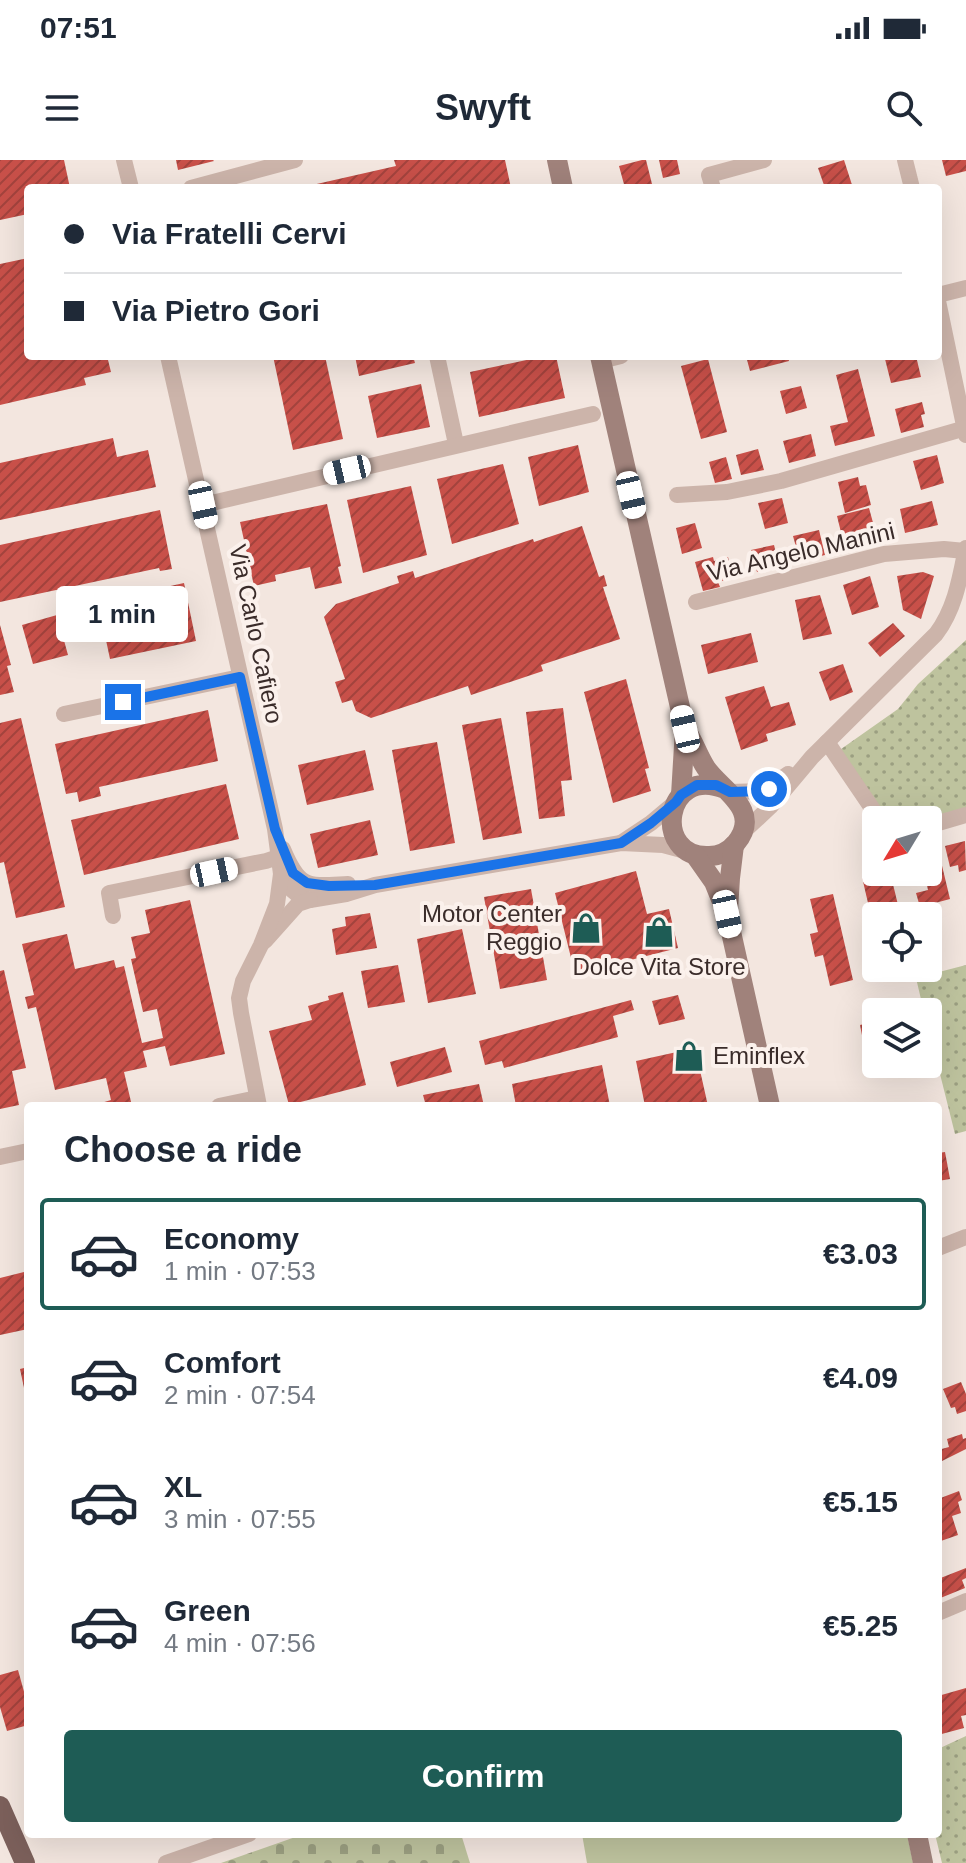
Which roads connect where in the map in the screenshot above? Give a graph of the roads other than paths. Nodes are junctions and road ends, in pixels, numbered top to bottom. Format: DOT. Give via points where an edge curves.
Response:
graph roads {
  1 [pos="124,160"];
  2 [pos="295,160"];
  3 [pos="557,160"];
  4 [pos="764,160"];
  5 [pos="905,160"];
  6 [pos="130,184"];
  7 [pos="206,184"];
  8 [pos="562,184"];
  9 [pos="712,184"];
  10 [pos="911,184"];
  11 [pos="966,288"];
  12 [pos="942,297"];
  13 [pos="942,317"];
  14 [pos="169,360"];
  15 [pos="438,360"];
  16 [pos="607,360"];
  17 [pos="593,414"];
  18 [pos="966,428"];
  19 [pos="966,435"];
  20 [pos="456,444"];
  21 [pos="677,495"];
  22 [pos="203,505"];
  23 [pos="966,550"];
  24 [pos="696,602"];
  25 [pos="240,677"];
  26 [pos="64,714"];
  27 [pos="685,729"];
  28 [pos="827,742"];
  29 [pos="812,757"];
  30 [pos="728,790"];
  31 [pos="678,798"];
  32 [pos="870,806"];
  33 [pos="966,815"];
  34 [pos="942,822"];
  35 [pos="275,829"];
  36 [pos="738,840"];
  37 [pos="621,843"];
  38 [pos="692,853"];
  39 [pos="278,857"];
  40 [pos="281,874"];
  41 [pos="375,885"];
  42 [pos="310,900"];
  43 [pos="727,914"];
  44 [pos="113,916"];
  45 [pos="261,945"];
  46 [pos="258,1102"];
  47 [pos="769,1102"];
  48 [pos="24,1152"];
  49 [pos="0,1157"];
  50 [pos="966,1237"];
  51 [pos="942,1246"];
  52 [pos="966,1601"];
  53 [pos="942,1611"];
  54 [pos="0,1806"];
  55 [pos="238,1838"];
  56 [pos="918,1838"];
  57 [pos="25,1863"];
  58 [pos="166,1863"];
  59 [pos="923,1863"];
  1 -- 6 [label="street"];
  2 -- 7 [label="street"];
  3 -- 8 [label="main road"];
  4 -- 9 [label="street" via="709,175"];
  5 -- 10 [label="street"];
  11 -- 12 [label="street"];
  13 -- 18 [label="street"];
  14 -- 22 [label="street, Via Carlo Cafiero"];
  15 -- 20 [label="street"];
  16 -- 27 [label="main road"];
  17 -- 20 [label="street"];
  18 -- 19 [label="street"];
  18 -- 21 [label="street" via="781,481"];
  20 -- 22 [label="street"];
  22 -- 25 [label="street, Via Carlo Cafiero"];
  23 -- 24 [label="street, Via Angelo Manini" via="884,554"];
  23 -- 28 [label="street" via="942,625"];
  25 -- 26 [label="street"];
  25 -- 35 [label="street, Via Carlo Cafiero"];
  27 -- 30 [label="main road" via="703,764"];
  27 -- 31 [label="main road"];
  28 -- 29 [label="street"];
  28 -- 32 [label="street"];
  29 -- 30 [label="street" via="764,791"];
  29 -- 36 [label="street"];
  30 -- 31 [label="main road" via="707,784"];
  30 -- 36 [label="main road" via="743,811"];
  31 -- 37 [label="street, Via Carlo Cafiero"];
  31 -- 38 [label="main road" via="671,824 680,844"];
  33 -- 34 [label="street"];
  35 -- 39 [label="street, Via Carlo Cafiero"];
  35 -- 41 [label="street, Via Carlo Cafiero" via="300,880 313,885"];
  36 -- 38 [label="main road" via="716,856"];
  36 -- 43 [label="main road"];
  37 -- 38 [label="street, Via Carlo Cafiero"];
  37 -- 41 [label="street, Via Carlo Cafiero"];
  38 -- 43 [label="main road" via="714,882"];
  39 -- 40 [label="street, Via Carlo Cafiero"];
  39 -- 44 [label="street" via="109,893"];
  40 -- 42 [label="street" via="291,891"];
  40 -- 45 [label="street" via="277,904"];
  41 -- 42 [label="street, Via Carlo Cafiero"];
  42 -- 45 [label="street" via="298,904"];
  43 -- 47 [label="main road"];
  45 -- 46 [label="street" via="239,998"];
  48 -- 49 [label="street"];
  50 -- 51 [label="street"];
  52 -- 53 [label="street"];
  54 -- 57 [label="main road"];
  55 -- 58 [label="street"];
  56 -- 59 [label="main road"];
}
